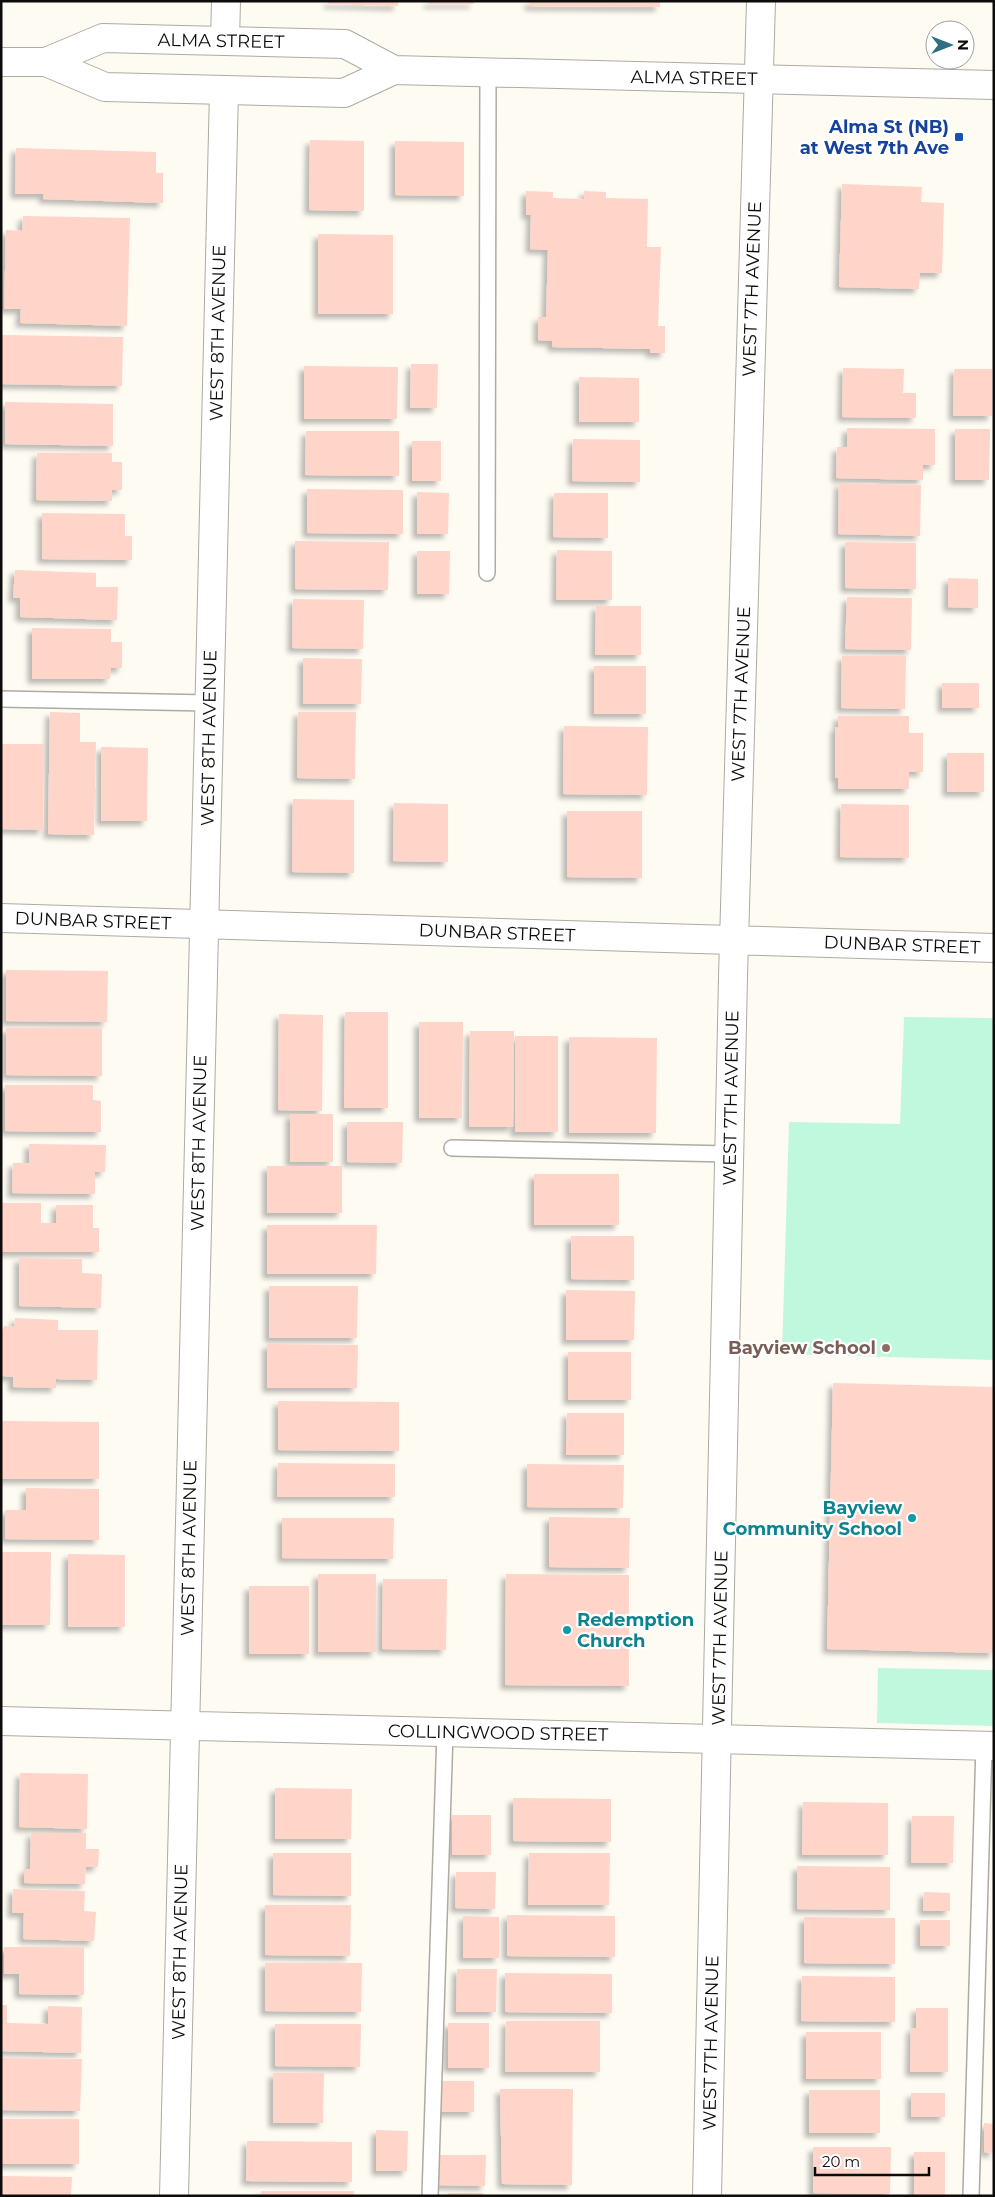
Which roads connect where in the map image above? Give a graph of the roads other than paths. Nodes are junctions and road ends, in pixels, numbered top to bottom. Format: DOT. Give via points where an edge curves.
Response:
graph roads {
  1 [pos="226,1"];
  2 [pos="761,1"];
  3 [pos="225,41"];
  4 [pos="1,62"];
  5 [pos="46,62"];
  6 [pos="394,70"];
  7 [pos="488,73"];
  8 [pos="758,79"];
  9 [pos="994,85"];
  10 [pos="224,90"];
  11 [pos="487,573"];
  12 [pos="1,699"];
  13 [pos="210,703"];
  14 [pos="1,918"];
  15 [pos="204,924"];
  16 [pos="734,941"];
  17 [pos="994,948"];
  18 [pos="452,1148"];
  19 [pos="730,1154"];
  20 [pos="1,1721"];
  21 [pos="185,1726"];
  22 [pos="445,1732"];
  23 [pos="718,1739"];
  24 [pos="989,1746"];
  25 [pos="174,2196"];
  26 [pos="430,2196"];
  27 [pos="708,2196"];
  28 [pos="971,2196"];
  1 -- 3 [label="street"];
  2 -- 8 [label="street, WEST 7TH AVENUE"];
  3 -- 5 [label="street, ALMA STREET" via="103,38"];
  3 -- 6 [label="street, ALMA STREET" via="345,44"];
  4 -- 5 [label="street, ALMA STREET"];
  5 -- 10 [label="street, ALMA STREET" via="105,87"];
  6 -- 7 [label="street, ALMA STREET"];
  6 -- 10 [label="street, ALMA STREET" via="344,93"];
  7 -- 8 [label="street, ALMA STREET"];
  7 -- 11 [label="lane"];
  8 -- 9 [label="street, ALMA STREET"];
  8 -- 16 [label="street, WEST 7TH AVENUE"];
  10 -- 13 [label="street, WEST 8TH AVENUE"];
  12 -- 13 [label="lane"];
  13 -- 15 [label="street, WEST 8TH AVENUE"];
  14 -- 15 [label="street, DUNBAR STREET"];
  15 -- 16 [label="street, DUNBAR STREET"];
  15 -- 21 [label="street, WEST 8TH AVENUE"];
  16 -- 17 [label="street, DUNBAR STREET"];
  16 -- 19 [label="street, WEST 7TH AVENUE"];
  18 -- 19 [label="lane"];
  19 -- 23 [label="street, WEST 7TH AVENUE"];
  20 -- 21 [label="street, COLLINGWOOD STREET"];
  21 -- 22 [label="street, COLLINGWOOD STREET"];
  21 -- 25 [label="street, WEST 8TH AVENUE"];
  22 -- 23 [label="street, COLLINGWOOD STREET"];
  22 -- 26 [label="lane"];
  23 -- 24 [label="street, COLLINGWOOD STREET"];
  23 -- 27 [label="street, WEST 7TH AVENUE"];
  24 -- 28 [label="lane"];
}
